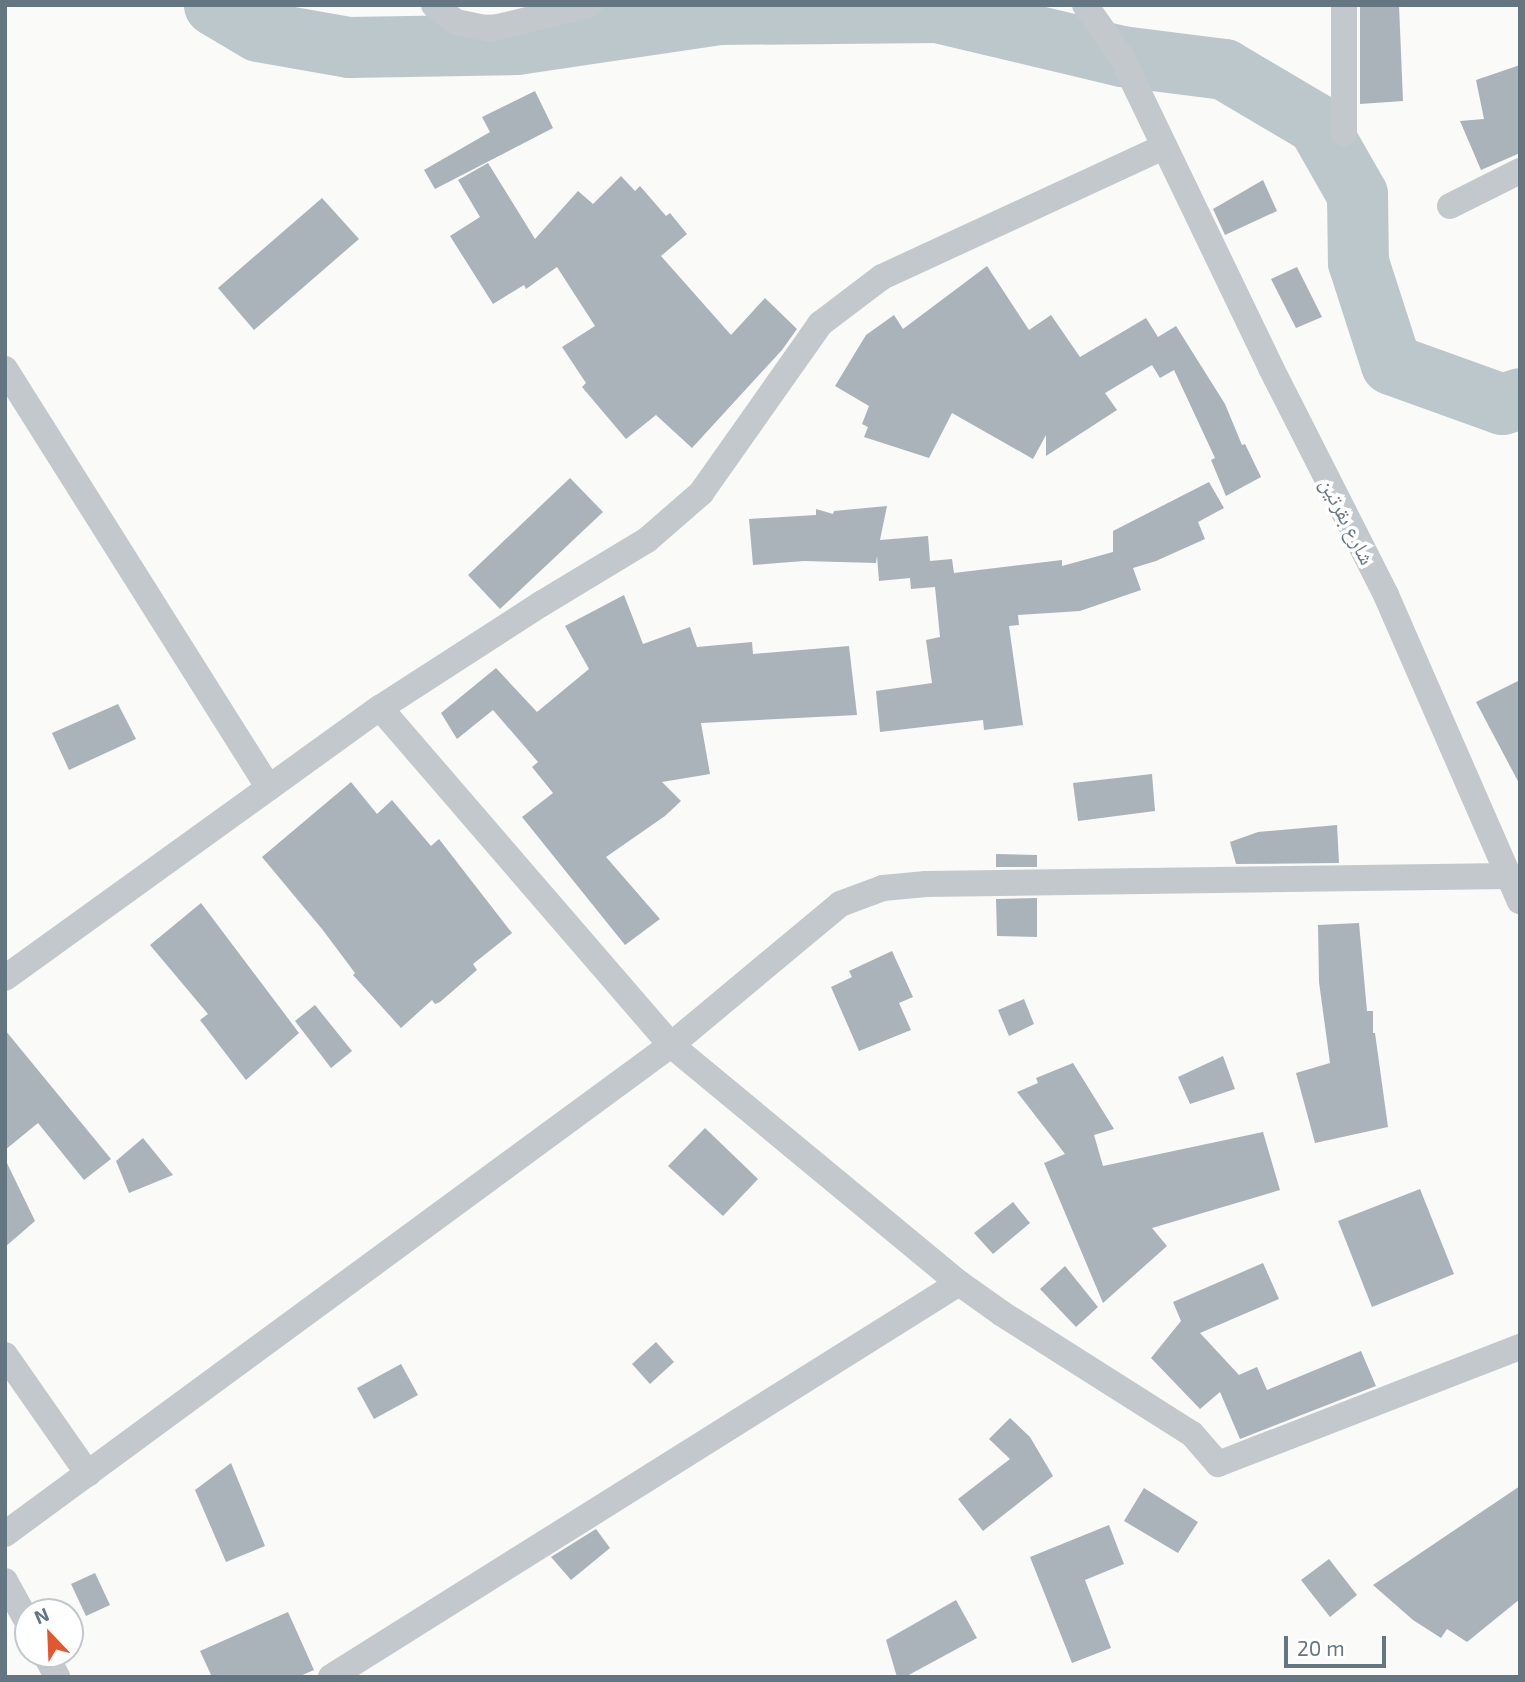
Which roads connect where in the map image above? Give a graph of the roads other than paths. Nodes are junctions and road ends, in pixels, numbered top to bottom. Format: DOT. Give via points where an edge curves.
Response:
graph roads {
  1 [pos="434,5"];
  2 [pos="589,5"];
  3 [pos="1085,5"];
  4 [pos="1344,5"];
  5 [pos="1344,133"];
  6 [pos="1163,147"];
  7 [pos="1520,171"];
  8 [pos="1450,206"];
  9 [pos="5,369"];
  10 [pos="380,708"];
  11 [pos="269,788"];
  12 [pos="1508,876"];
  13 [pos="1520,901"];
  14 [pos="5,978"];
  15 [pos="671,1045"];
  16 [pos="959,1283"];
  17 [pos="1520,1347"];
  18 [pos="5,1355"];
  19 [pos="88,1474"];
  20 [pos="5,1534"];
  21 [pos="5,1581"];
  22 [pos="14,1598"];
  23 [pos="331,1677"];
  1 -- 2 [label="street" via="456,23 490,29"];
  3 -- 6 [label="street, شارع بقرتين" via="1121,56"];
  4 -- 5 [label="street"];
  6 -- 10 [label="street" via="883,277 820,324 701,493 647,540"];
  6 -- 12 [label="street, شارع بقرتين" via="1387,595"];
  7 -- 8 [label="street"];
  9 -- 11 [label="street"];
  10 -- 11 [label="street"];
  10 -- 15 [label="street"];
  11 -- 14 [label="street"];
  12 -- 13 [label="street, شارع بقرتين"];
  12 -- 15 [label="street" via="883,888 840,904"];
  15 -- 16 [label="street"];
  15 -- 19 [label="street"];
  16 -- 17 [label="street" via="1192,1434 1218,1464"];
  16 -- 23 [label="street"];
  18 -- 19 [label="street"];
  19 -- 20 [label="street"];
  21 -- 22 [label="street"];
}
